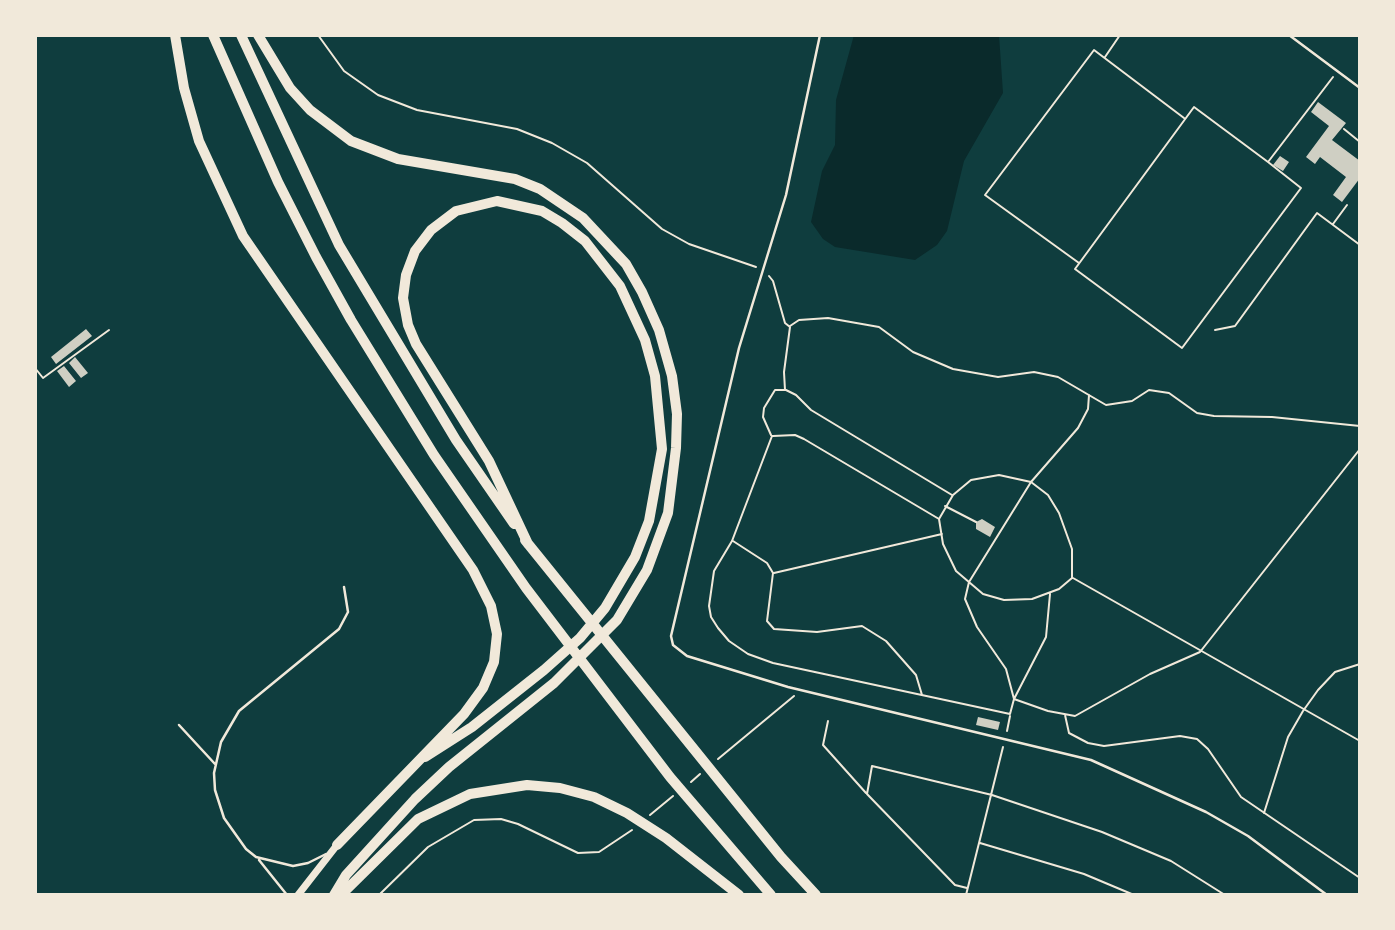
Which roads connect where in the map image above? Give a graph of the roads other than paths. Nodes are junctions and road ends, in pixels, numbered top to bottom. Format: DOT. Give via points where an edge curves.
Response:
graph roads {
  1 [pos="175,35"];
  2 [pos="213,35"];
  3 [pos="242,35"];
  4 [pos="258,35"];
  5 [pos="820,35"];
  6 [pos="1289,35"];
  7 [pos="1360,88"];
  8 [pos="528,544"];
  9 [pos="344,587"];
  10 [pos="883,712"];
  11 [pos="882,719"];
  12 [pos="179,725"];
  13 [pos="425,757"];
  14 [pos="215,764"];
  15 [pos="337,845"];
  16 [pos="256,857"];
  17 [pos="287,895"];
  18 [pos="298,895"];
  19 [pos="334,895"];
  20 [pos="341,895"];
  21 [pos="739,895"];
  22 [pos="771,895"];
  23 [pos="816,895"];
  24 [pos="1327,895"];
  1 -- 13 [label="highway" via="199,141 243,236 473,570 491,606 497,634 494,662 483,688"];
  2 -- 22 [label="highway" via="316,257 434,455 551,622 670,776"];
  3 -- 8 [label="highway" via="301,168 374,307 456,440"];
  4 -- 19 [label="highway" via="290,88 330,128 398,159 491,172 540,189 583,218 626,264 659,330 677,414 668,513 630,601 592,649 415,799"];
  5 -- 10 [label="lane" via="786,195 739,348 671,636 673,645 687,656"];
  6 -- 7 [label="lane"];
  8 -- 13 [label="highway" via="489,461 416,344 403,299 415,251 431,230 456,211 498,201 542,211 585,242 620,285 645,340 655,376 662,449 649,521 618,589 580,638 544,670 472,727"];
  8 -- 23 [label="highway"];
  9 -- 14 [label="lane" via="348,611 339,629 239,711 226,730"];
  10 -- 11 [label="lane"];
  10 -- 24 [label="lane" via="1091,760 1206,811"];
  12 -- 14 [label="lane"];
  13 -- 15 [label="highway"];
  14 -- 16 [label="lane" via="215,790 224,818"];
  15 -- 16 [label="lane" via="322,857 293,866"];
  15 -- 18 [label="street"];
  16 -- 17 [label="lane"];
  20 -- 21 [label="highway" via="418,819 470,794 527,785 594,797 627,813"];
}
